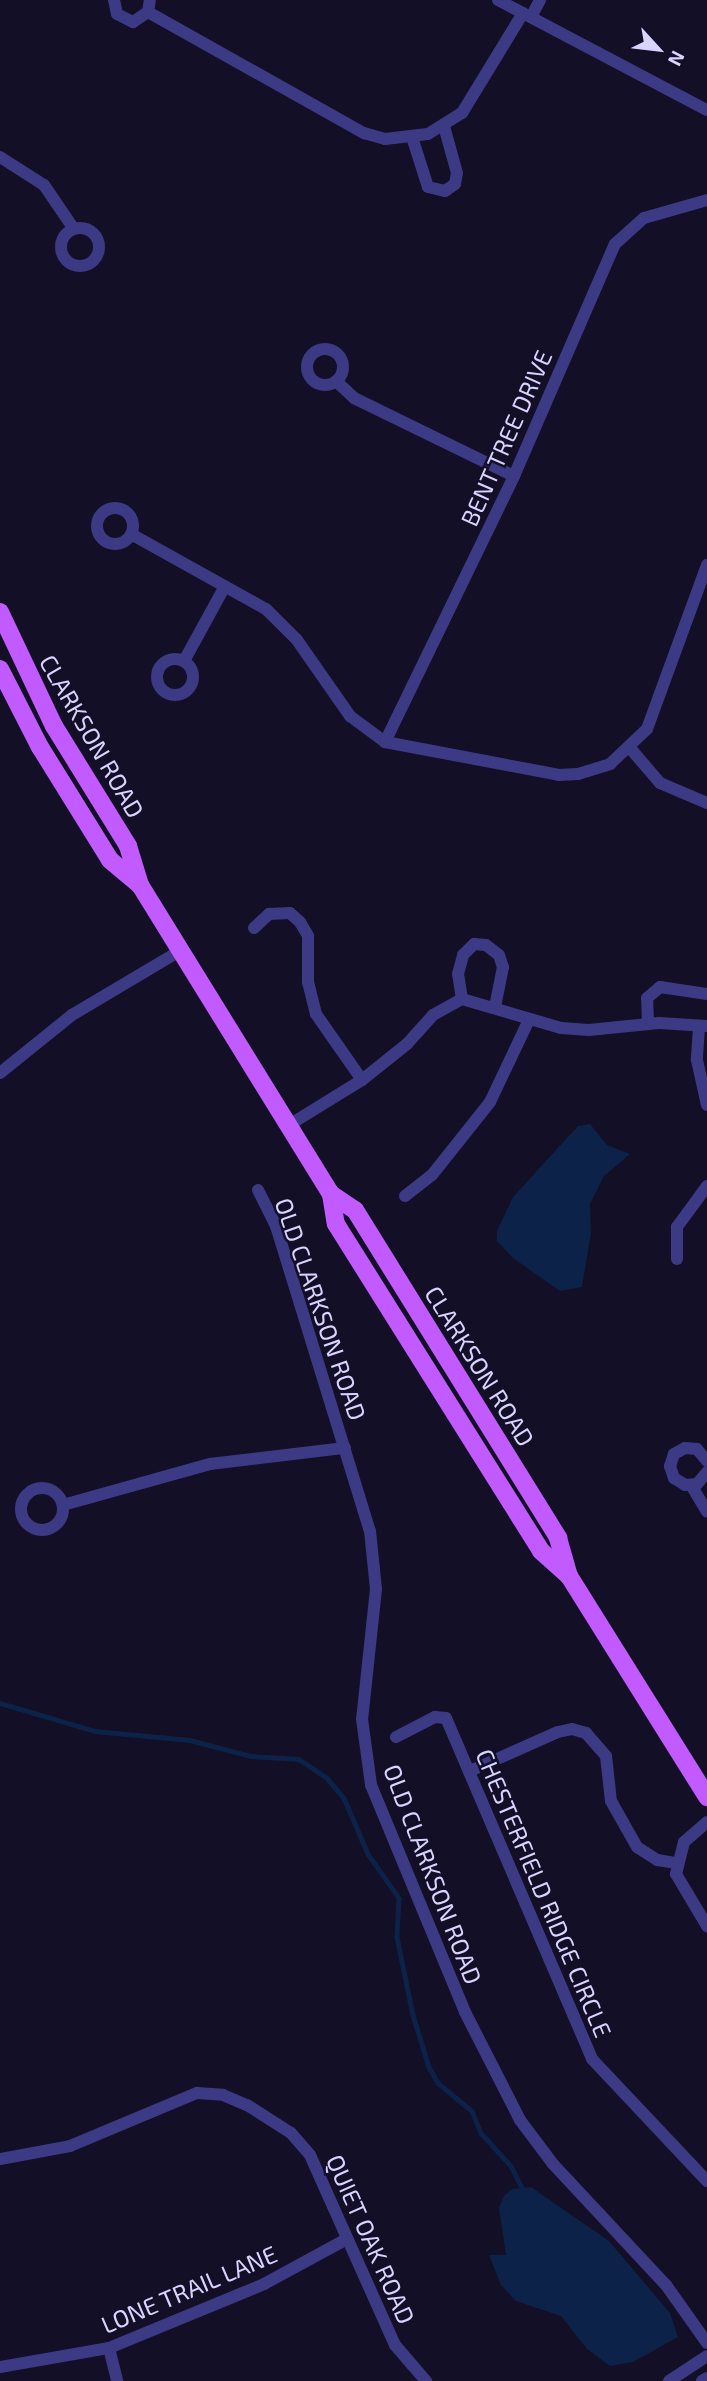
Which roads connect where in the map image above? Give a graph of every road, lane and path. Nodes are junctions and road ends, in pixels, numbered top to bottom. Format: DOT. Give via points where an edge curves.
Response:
graph roads {
  1 [pos="114,0"];
  2 [pos="498,0"];
  3 [pos="540,0"];
  4 [pos="149,6"];
  5 [pos="521,9"];
  6 [pos="707,110"];
  7 [pos="444,126"];
  8 [pos="412,137"];
  9 [pos="0,157"];
  10 [pos="707,200"];
  11 [pos="74,229"];
  12 [pos="336,381"];
  13 [pos="514,476"];
  14 [pos="131,534"];
  15 [pos="707,565"];
  16 [pos="225,586"];
  17 [pos="0,612"];
  18 [pos="184,661"];
  19 [pos="0,669"];
  20 [pos="385,742"];
  21 [pos="630,748"];
  22 [pos="707,803"];
  23 [pos="140,885"];
  24 [pos="254,928"];
  25 [pos="180,951"];
  26 [pos="707,994"];
  27 [pos="462,999"];
  28 [pos="495,1007"];
  29 [pos="529,1020"];
  30 [pos="648,1024"];
  31 [pos="703,1027"];
  32 [pos="0,1073"];
  33 [pos="362,1080"];
  34 [pos="707,1105"];
  35 [pos="289,1125"];
  36 [pos="707,1186"];
  37 [pos="258,1190"];
  38 [pos="405,1196"];
  39 [pos="677,1259"];
  40 [pos="345,1448"];
  41 [pos="707,1461"];
  42 [pos="707,1472"];
  43 [pos="691,1485"];
  44 [pos="63,1505"];
  45 [pos="707,1512"];
  46 [pos="396,1737"];
  47 [pos="470,1771"];
  48 [pos="707,1797"];
  49 [pos="707,1822"];
  50 [pos="677,1863"];
  51 [pos="707,1926"];
  52 [pos="0,2159"];
  53 [pos="707,2181"];
  54 [pos="347,2239"];
  55 [pos="707,2343"];
  56 [pos="109,2348"];
  57 [pos="707,2356"];
  58 [pos="0,2367"];
  59 [pos="707,2378"];
  60 [pos="117,2381"];
  61 [pos="426,2381"];
  62 [pos="669,2381"];
  63 [pos="702,2381"];
  1 -- 4 [label="street" via="117,14 127,21 139,20"];
  2 -- 5 [label="street"];
  3 -- 5 [label="street"];
  4 -- 8 [label="street" via="364,133 385,139"];
  5 -- 6 [label="street"];
  5 -- 7 [label="street" via="476,96"];
  7 -- 8 [label="street"];
  7 -- 8 [label="street" via="457,173 455,184 445,191 428,187"];
  9 -- 11 [label="street" via="44,185"];
  10 -- 13 [label="street, BENT TREE DRIVE" via="644,218 615,244"];
  12 -- 13 [label="street" via="354,398"];
  13 -- 20 [label="street, BENT TREE DRIVE"];
  14 -- 16 [label="street"];
  15 -- 21 [label="street" via="660,702 647,729"];
  16 -- 18 [label="street"];
  16 -- 20 [label="street" via="266,609 282,624 350,716"];
  17 -- 23 [label="main road, CLARKSON ROAD" via="48,715 128,846"];
  19 -- 23 [label="main road, CLARKSON ROAD" via="40,747 110,860"];
  20 -- 21 [label="street" via="559,775 610,764"];
  21 -- 22 [label="street" via="660,783"];
  23 -- 25 [label="main road, CLARKSON ROAD"];
  24 -- 33 [label="street" via="270,914 290,913 300,922 308,936 308,982 316,1014"];
  25 -- 32 [label="street" via="72,1015"];
  25 -- 35 [label="main road, CLARKSON ROAD"];
  26 -- 30 [label="street" via="660,987 647,999"];
  27 -- 28 [label="street"];
  27 -- 28 [label="street" via="458,974 463,955 474,944 486,945 499,955 503,967"];
  27 -- 33 [label="street" via="433,1015 407,1044"];
  28 -- 29 [label="street"];
  29 -- 30 [label="street" via="589,1030"];
  29 -- 38 [label="street" via="490,1101 432,1175"];
  30 -- 31 [label="street"];
  31 -- 34 [label="street" via="697,1060"];
  33 -- 35 [label="street"];
  35 -- 48 [label="main road, CLARKSON ROAD" via="331,1194 355,1210 558,1538 569,1576"];
  36 -- 39 [label="street" via="675,1232"];
  37 -- 40 [label="street, OLD CLARKSON ROAD" via="276,1226"];
  40 -- 44 [label="street" via="210,1464"];
  40 -- 55 [label="street, OLD CLARKSON ROAD" via="365,1503 374,1560 373,1625 362,1719 371,1785 386,1823 465,2012 520,2120 553,2164 666,2285"];
  41 -- 43 [label="street" via="691,1447 674,1454 671,1472 679,1482"];
  42 -- 43 [label="street"];
  43 -- 45 [label="street"];
  46 -- 47 [label="street, CHESTERFIELD RIDGE CIRCLE" via="435,1717 446,1718"];
  47 -- 50 [label="street" via="558,1732 586,1733 606,1756 611,1801 637,1847 657,1860"];
  47 -- 53 [label="street, CHESTERFIELD RIDGE CIRCLE" via="592,2059"];
  49 -- 50 [label="street" via="684,1842"];
  50 -- 51 [label="street" via="681,1886"];
  52 -- 54 [label="street, QUIET OAK ROAD" via="70,2146 197,2093 223,2095 272,2119 310,2155"];
  54 -- 56 [label="street, LONE TRAIL LANE" via="264,2284"];
  54 -- 61 [label="street, QUIET OAK ROAD" via="395,2345"];
  56 -- 58 [label="street, LONE TRAIL LANE"];
  56 -- 60 [label="street"];
  57 -- 62 [label="street"];
  59 -- 63 [label="street"];
}
